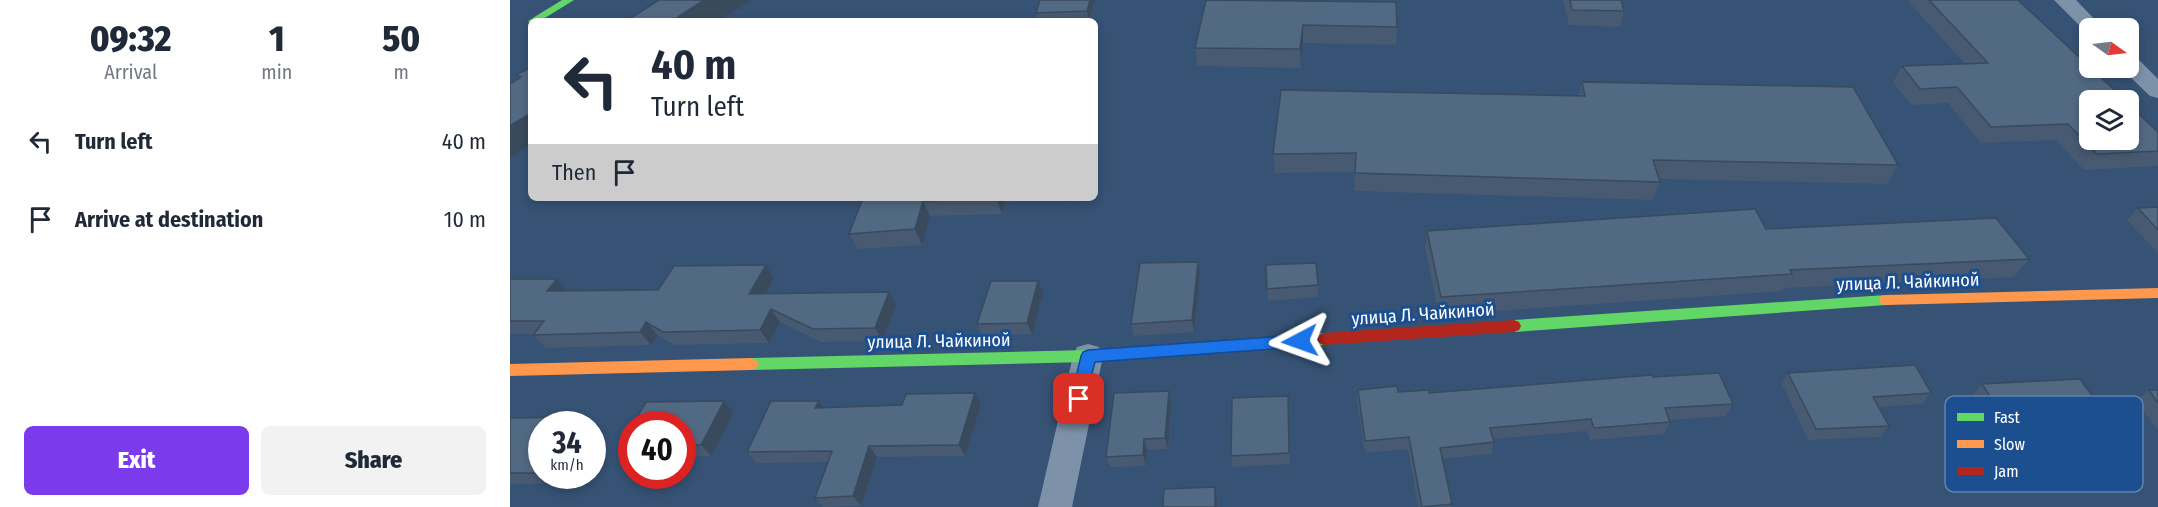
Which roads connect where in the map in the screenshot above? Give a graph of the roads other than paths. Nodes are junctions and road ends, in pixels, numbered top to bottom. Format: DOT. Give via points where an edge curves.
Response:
graph roads {
  1 [pos="569,0"];
  2 [pos="2064,0"];
  3 [pos="538,18"];
  4 [pos="2083,18"];
  5 [pos="2139,73"];
  6 [pos="2158,91"];
  7 [pos="2158,293"];
  8 [pos="1088,356"];
  9 [pos="510,369"];
  10 [pos="1055,507"];
  1 -- 3 [label="street"];
  2 -- 4 [label="street"];
  5 -- 6 [label="street"];
  7 -- 8 [label="street, улица Л. Чайкиной" via="1910,298"];
  8 -- 9 [label="street, улица Л. Чайкиной"];
  8 -- 10 [label="street"];
}
